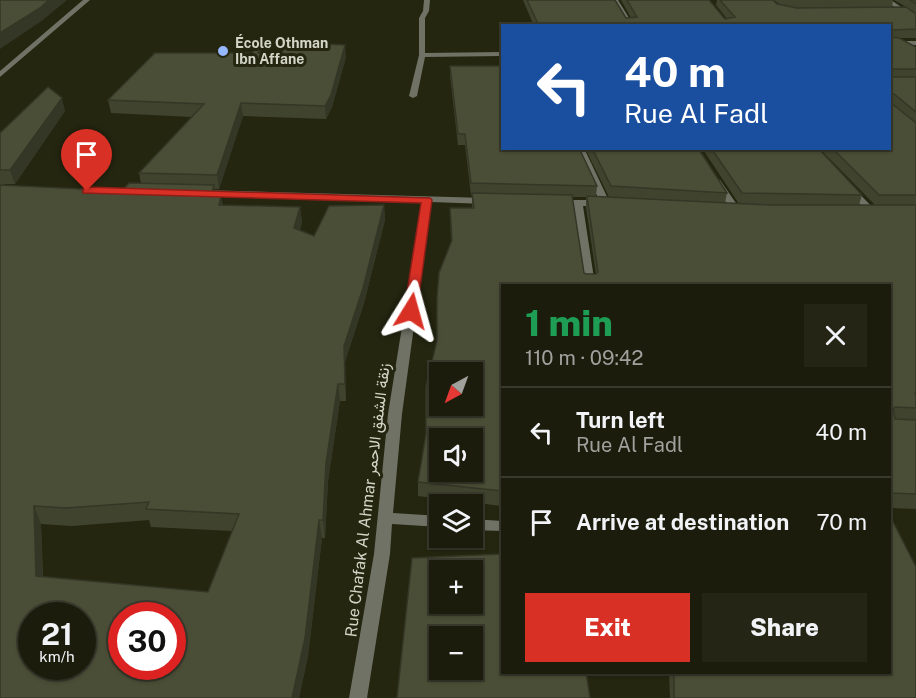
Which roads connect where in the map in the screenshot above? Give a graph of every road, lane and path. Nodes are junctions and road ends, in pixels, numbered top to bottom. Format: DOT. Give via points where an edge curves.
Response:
graph roads {
  1 [pos="87,0"];
  2 [pos="427,0"];
  3 [pos="615,0"];
  4 [pos="887,0"];
  5 [pos="894,12"];
  6 [pos="904,12"];
  7 [pos="916,20"];
  8 [pos="630,24"];
  9 [pos="891,43"];
  10 [pos="916,43"];
  11 [pos="501,54"];
  12 [pos="422,55"];
  13 [pos="1,72"];
  14 [pos="413,96"];
  15 [pos="580,150"];
  16 [pos="712,175"];
  17 [pos="842,180"];
  18 [pos="185,193"];
  19 [pos="427,200"];
  20 [pos="497,202"];
  21 [pos="543,203"];
  22 [pos="604,203"];
  23 [pos="578,204"];
  24 [pos="616,204"];
  25 [pos="723,209"];
  26 [pos="735,209"];
  27 [pos="746,210"];
  28 [pos="861,212"];
  29 [pos="872,212"];
  30 [pos="883,212"];
  31 [pos="590,284"];
  32 [pos="384,518"];
  33 [pos="429,521"];
  34 [pos="483,525"];
  35 [pos="501,526"];
  36 [pos="358,698"];
  1 -- 13 [label="street"];
  2 -- 12 [label="street" via="422,18"];
  3 -- 8 [label="street"];
  4 -- 6 [label="street"];
  5 -- 6 [label="street"];
  6 -- 7 [label="street"];
  9 -- 10 [label="street"];
  11 -- 12 [label="street"];
  12 -- 14 [label="street"];
  15 -- 22 [label="street"];
  16 -- 26 [label="street"];
  17 -- 29 [label="street"];
  18 -- 19 [label="street"];
  19 -- 20 [label="street"];
  19 -- 32 [label="street, Rue Chafak Al Ahmar زنقة الشفق الاحمر" via="395,414"];
  21 -- 23 [label="street"];
  22 -- 23 [label="street"];
  22 -- 24 [label="street"];
  23 -- 31 [label="street"];
  25 -- 26 [label="street"];
  26 -- 27 [label="street"];
  28 -- 29 [label="street"];
  29 -- 30 [label="street"];
  32 -- 33 [label="street"];
  32 -- 36 [label="street, Rue Chafak Al Ahmar زنقة الشفق الاحمر" via="382,554"];
  34 -- 35 [label="street"];
}
